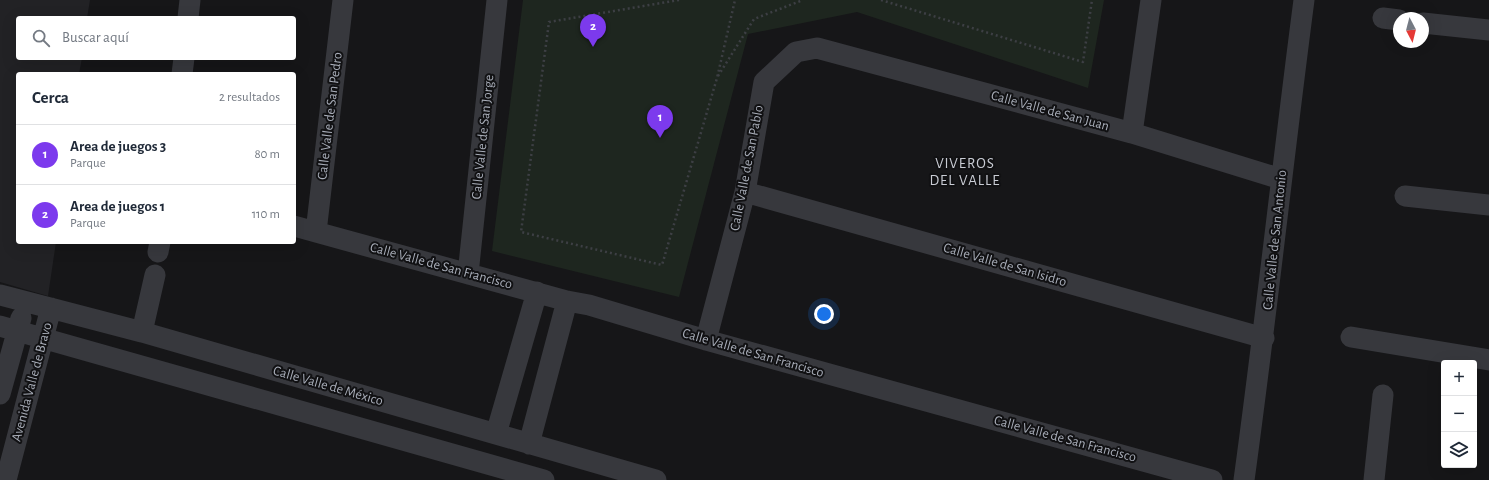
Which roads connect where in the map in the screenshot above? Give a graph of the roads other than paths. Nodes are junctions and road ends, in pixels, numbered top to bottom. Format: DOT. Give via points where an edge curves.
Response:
graph roads {
  1 [pos="190,0"];
  2 [pos="343,0"];
  3 [pos="498,0"];
  4 [pos="1151,0"];
  5 [pos="1304,0"];
  6 [pos="188,16"];
  7 [pos="1429,24"];
  8 [pos="1489,30"];
  9 [pos="817,48"];
  10 [pos="184,60"];
  11 [pos="182,72"];
  12 [pos="1132,133"];
  13 [pos="1281,179"];
  14 [pos="745,192"];
  15 [pos="1405,196"];
  16 [pos="1489,205"];
  17 [pos="296,227"];
  18 [pos="316,232"];
  19 [pos="155,274"];
  20 [pos="468,274"];
  21 [pos="537,292"];
  22 [pos="0,295"];
  23 [pos="567,301"];
  24 [pos="26,302"];
  25 [pos="51,308"];
  26 [pos="9,328"];
  27 [pos="142,332"];
  28 [pos="1351,337"];
  29 [pos="1264,338"];
  30 [pos="44,339"];
  31 [pos="706,340"];
  32 [pos="1489,360"];
  33 [pos="0,394"];
  34 [pos="1384,395"];
  35 [pos="496,434"];
  36 [pos="529,444"];
  37 [pos="555,452"];
  38 [pos="6,480"];
  39 [pos="546,480"];
  40 [pos="656,480"];
  41 [pos="1212,480"];
  42 [pos="1244,480"];
  43 [pos="1374,480"];
  1 -- 6 [label="street"];
  2 -- 18 [label="street, Calle Valle de San Pedro"];
  3 -- 20 [label="street, Calle Valle de San Jorge"];
  4 -- 12 [label="street"];
  5 -- 13 [label="street, Calle Valle de San Antonio"];
  7 -- 8 [label="street"];
  9 -- 12 [label="street, Calle Valle de San Juan"];
  9 -- 14 [label="street, Calle Valle de San Pablo" via="796,52 764,82"];
  10 -- 11 [label="street"];
  12 -- 13 [label="street, Calle Valle de San Juan"];
  13 -- 29 [label="street, Calle Valle de San Antonio"];
  14 -- 29 [label="street, Calle Valle de San Isidro"];
  14 -- 31 [label="street, Calle Valle de San Pablo"];
  15 -- 16 [label="street"];
  17 -- 18 [label="street, Calle Valle de San Francisco"];
  18 -- 20 [label="street, Calle Valle de San Francisco"];
  19 -- 27 [label="street"];
  20 -- 21 [label="street, Calle Valle de San Francisco"];
  21 -- 23 [label="street, Calle Valle de San Francisco"];
  21 -- 35 [label="street"];
  22 -- 24 [label="street, Calle Valle de México"];
  23 -- 31 [label="street, Calle Valle de San Francisco" via="589,305"];
  23 -- 36 [label="street"];
  24 -- 25 [label="street, Calle Valle de México"];
  24 -- 26 [label="street, Avenida Valle de Bravo"];
  25 -- 27 [label="street, Calle Valle de México"];
  25 -- 30 [label="street, Avenida Valle de Bravo"];
  26 -- 30 [label="street"];
  26 -- 33 [label="street, Avenida Valle de Bravo"];
  27 -- 35 [label="street, Calle Valle de México"];
  28 -- 32 [label="street"];
  29 -- 42 [label="street, Calle Valle de San Antonio"];
  30 -- 38 [label="street, Avenida Valle de Bravo"];
  30 -- 39 [label="street"];
  31 -- 41 [label="street, Calle Valle de San Francisco"];
  34 -- 43 [label="street"];
  35 -- 36 [label="street, Calle Valle de México"];
  36 -- 37 [label="street, Calle Valle de México"];
  37 -- 39 [label="street"];
  37 -- 40 [label="street, Calle Valle de México"];
}
